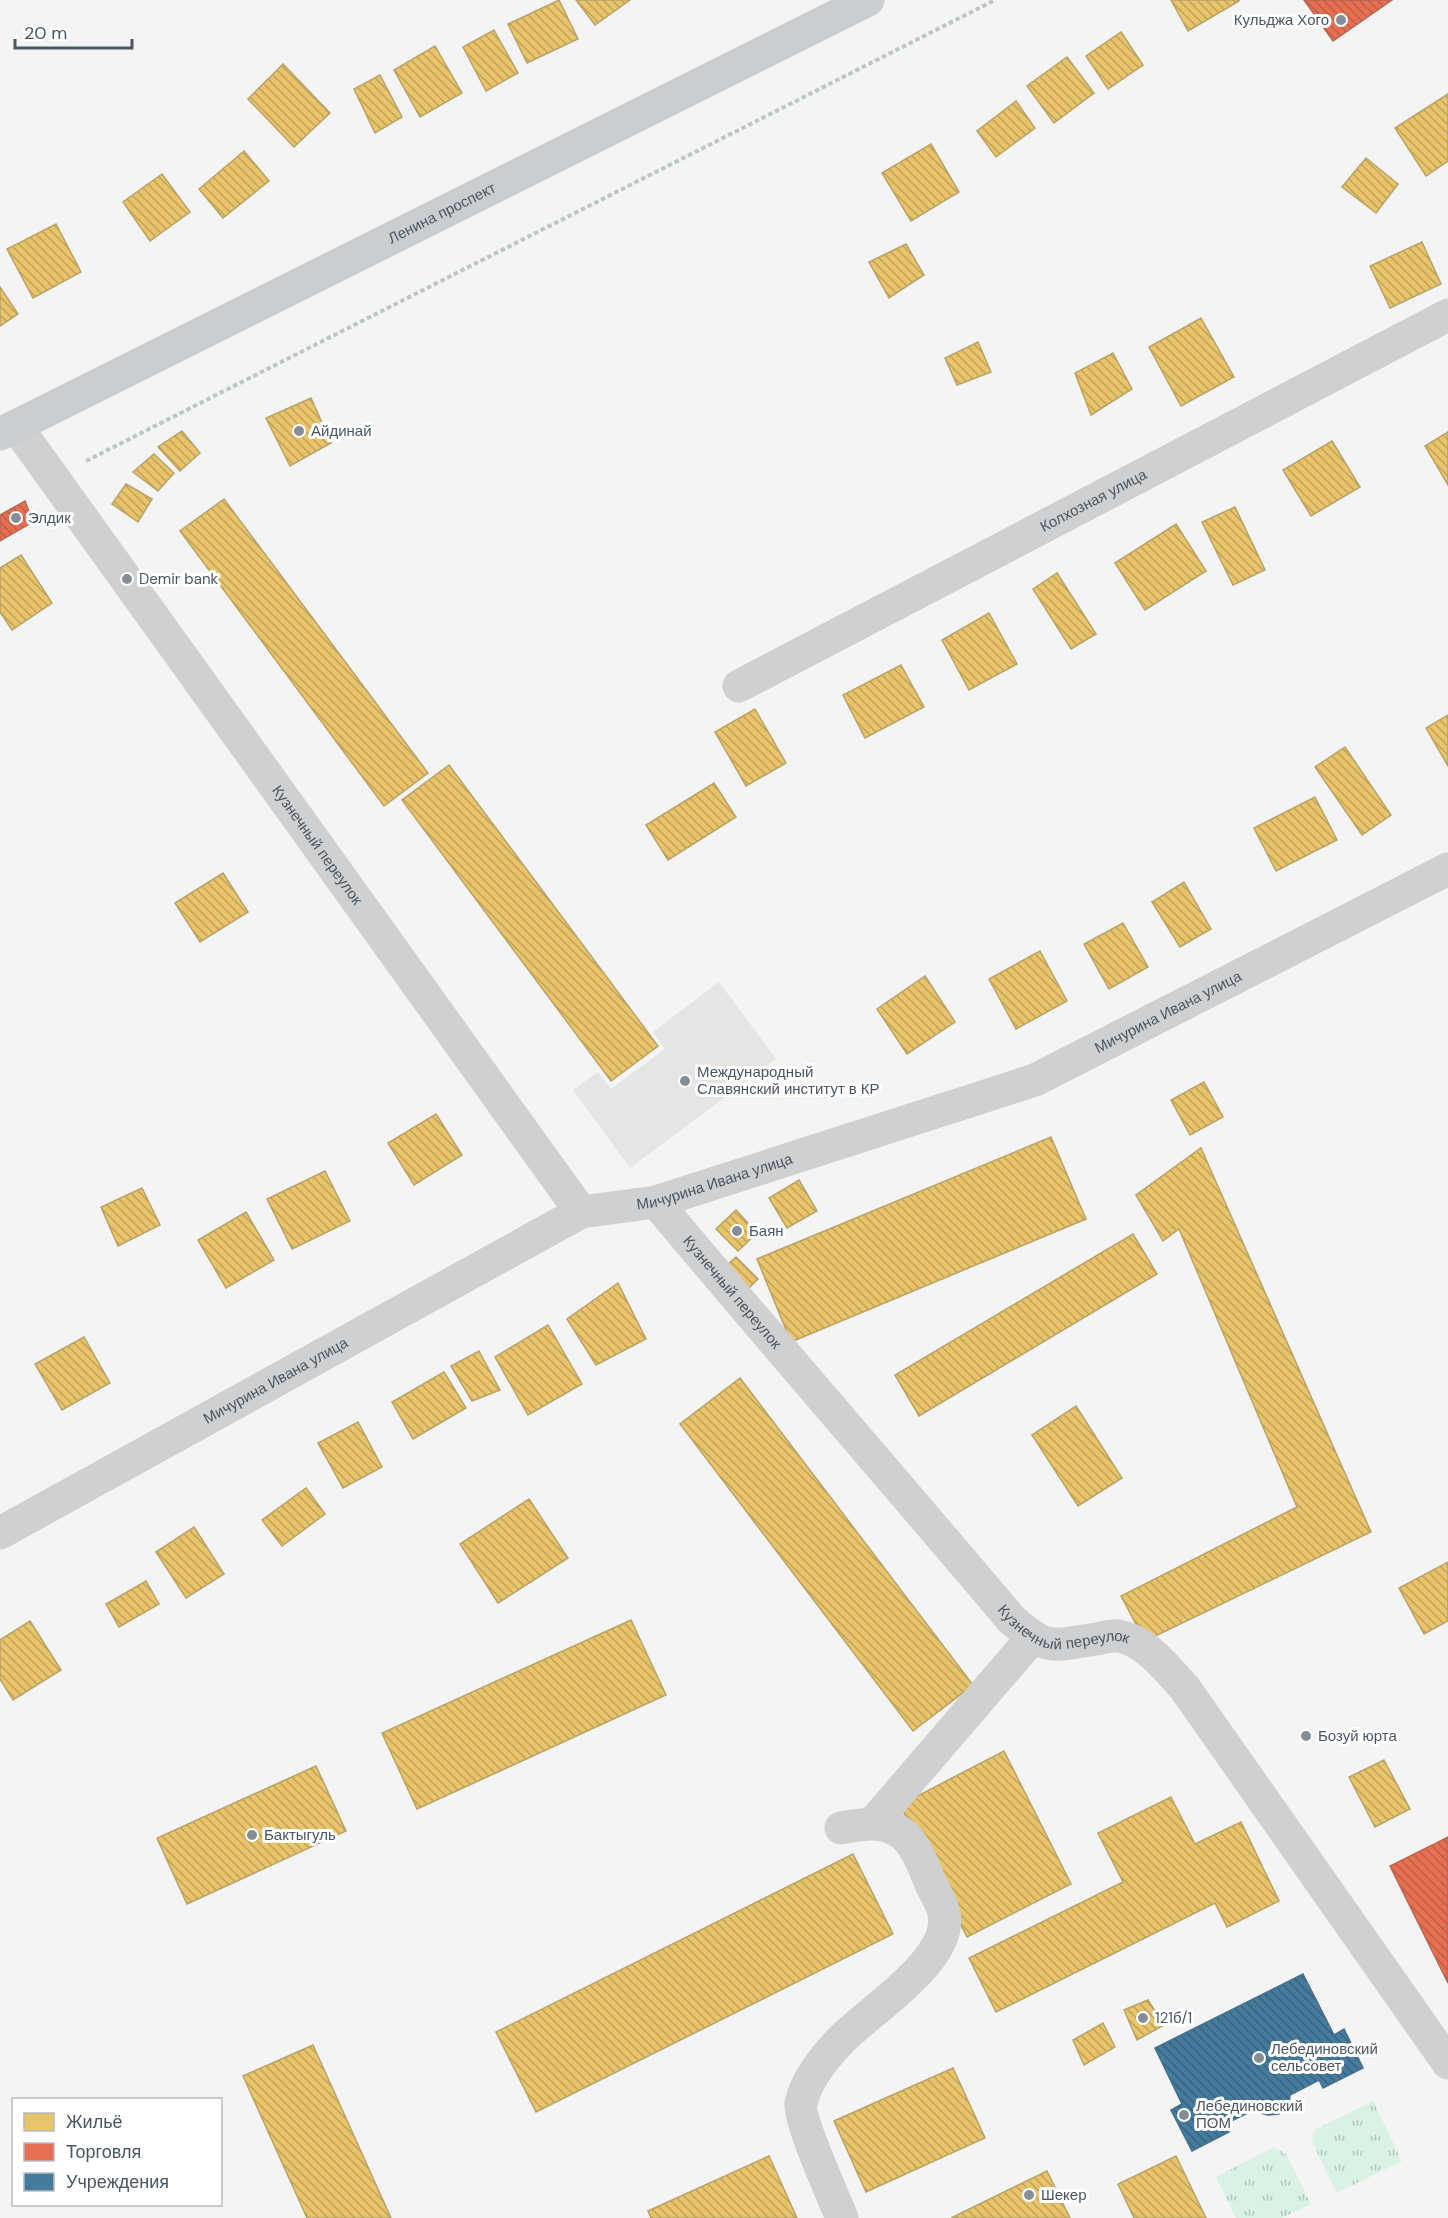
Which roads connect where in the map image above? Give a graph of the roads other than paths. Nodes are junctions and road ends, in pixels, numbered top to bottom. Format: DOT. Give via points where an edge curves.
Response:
graph roads {
  1 [pos="868,0"];
  2 [pos="1448,315"];
  3 [pos="8,430"];
  4 [pos="739,686"];
  5 [pos="1448,869"];
  6 [pos="656,1202"];
  7 [pos="581,1212"];
  8 [pos="0,1533"];
  9 [pos="1032,1638"];
  10 [pos="873,1823"];
  11 [pos="841,1828"];
  12 [pos="1448,2063"];
  13 [pos="842,2218"];
  1 -- 3 [label="main road, Ленина проспект"];
  2 -- 4 [label="street, Колхозная улица"];
  3 -- 7 [label="street, Кузнечный переулок" via="54,478"];
  5 -- 6 [label="street, Мичурина Ивана улица" via="1035,1080"];
  6 -- 7 [label="street, Мичурина Ивана улица"];
  6 -- 9 [label="street, Кузнечный переулок" via="1011,1619"];
  7 -- 8 [label="street, Мичурина Ивана улица"];
  9 -- 10 [label="street"];
  9 -- 12 [label="street, Кузнечный переулок" via="1053,1646 1118,1635 1154,1655 1184,1687"];
  10 -- 11 [label="street"];
  10 -- 13 [label="street" via="890,1826 914,1846 944,1913 943,1932 929,1959 888,2002 840,2041 807,2083 801,2106"];
}
